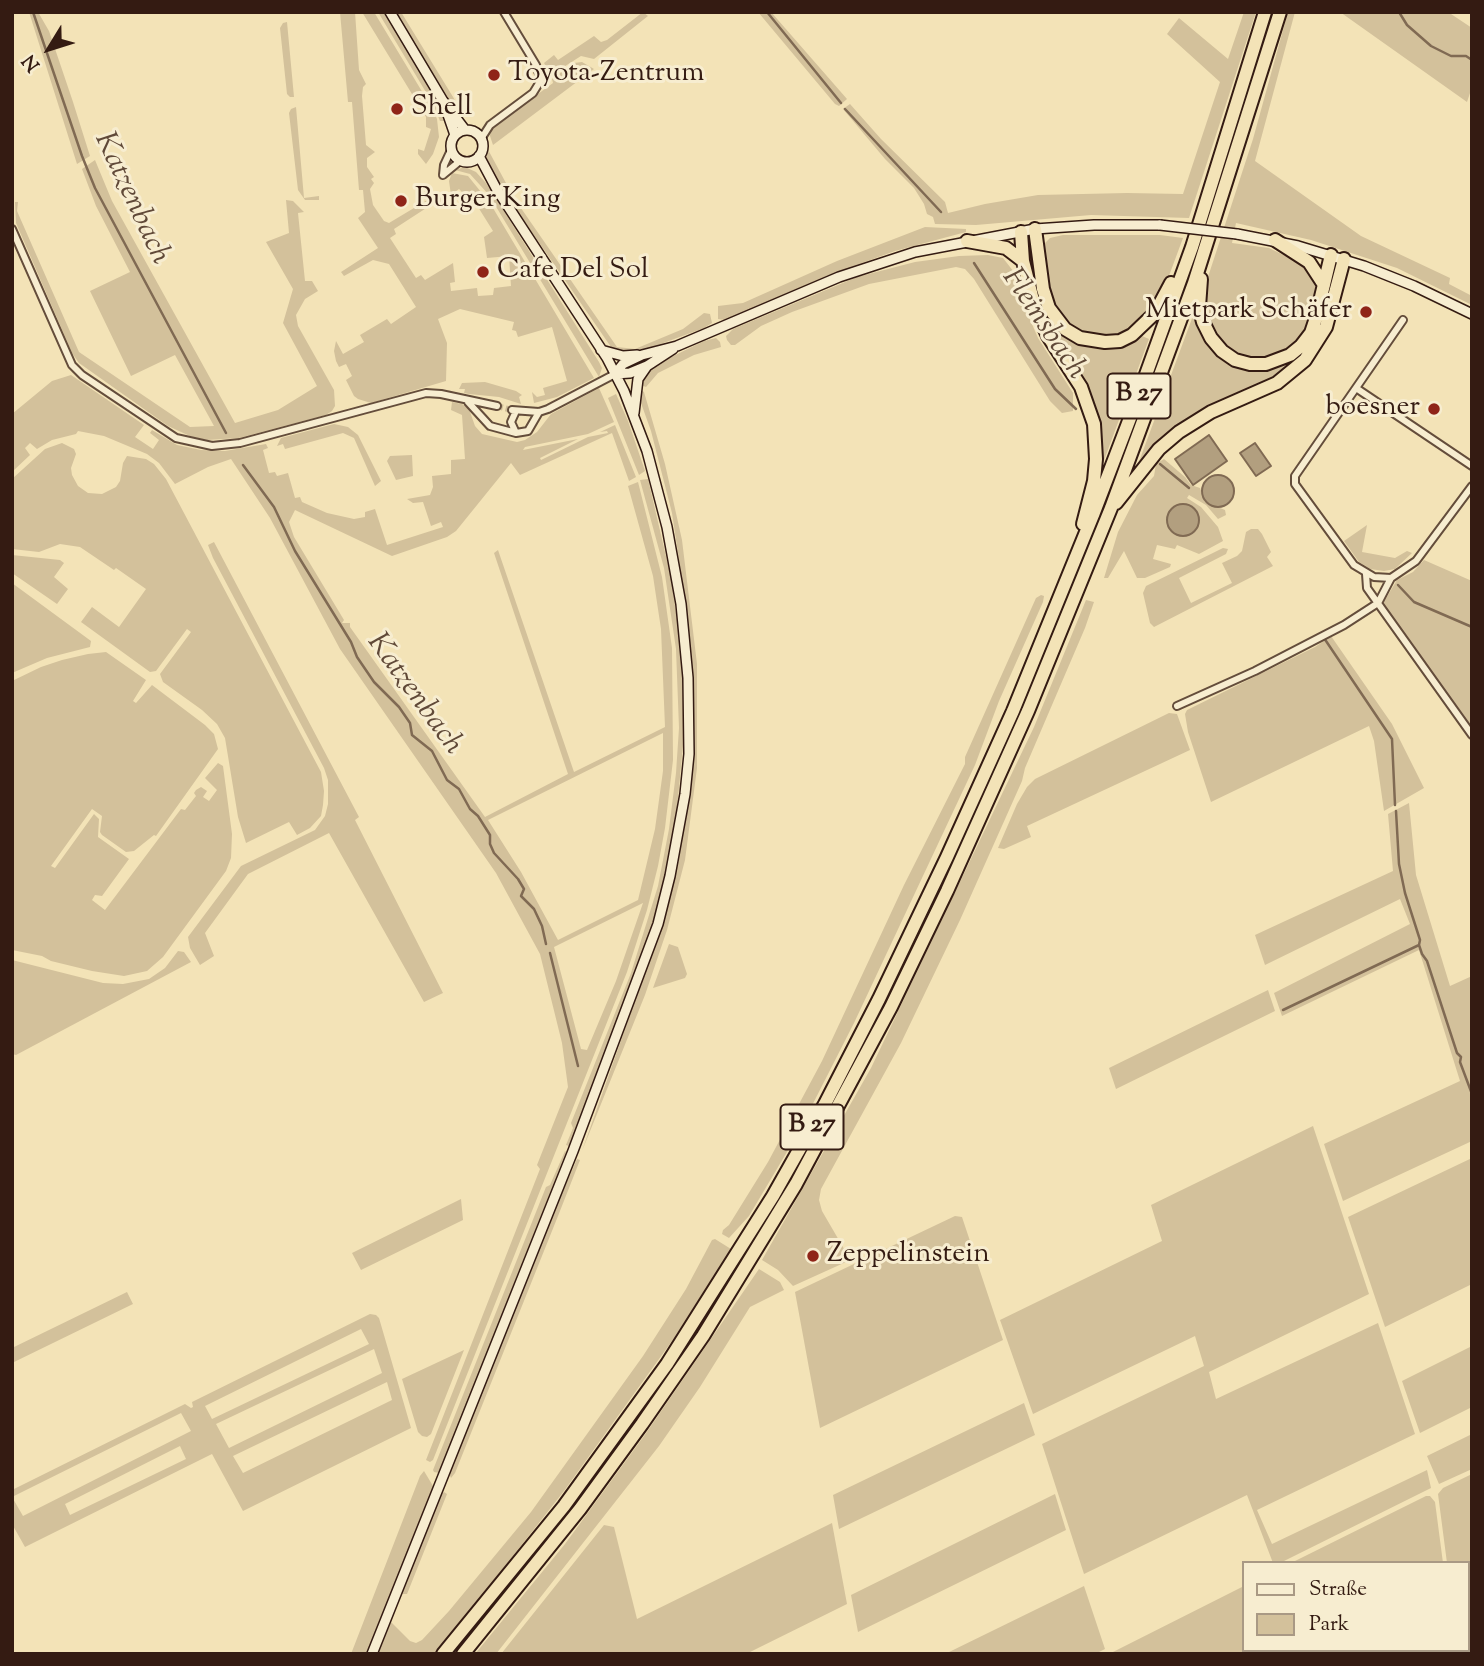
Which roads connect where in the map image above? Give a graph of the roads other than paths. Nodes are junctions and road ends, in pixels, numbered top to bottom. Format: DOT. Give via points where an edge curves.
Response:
graph roads {
  1 [pos="390,12"];
  2 [pos="504,12"];
  3 [pos="1265,12"];
  4 [pos="1280,12"];
  5 [pos="443,101"];
  6 [pos="465,130"];
  7 [pos="455,135"];
  8 [pos="481,139"];
  9 [pos="451,150"];
  10 [pos="476,158"];
  11 [pos="460,161"];
  12 [pos="12,229"];
  13 [pos="1035,229"];
  14 [pos="1021,232"];
  15 [pos="1275,240"];
  16 [pos="967,241"];
  17 [pos="1192,247"];
  18 [pos="1331,255"];
  19 [pos="1344,259"];
  20 [pos="1023,261"];
  21 [pos="1200,265"];
  22 [pos="1324,285"];
  23 [pos="1472,314"];
  24 [pos="1403,320"];
  25 [pos="677,346"];
  26 [pos="601,350"];
  27 [pos="642,355"];
  28 [pos="647,366"];
  29 [pos="615,374"];
  30 [pos="1356,388"];
  31 [pos="467,401"];
  32 [pos="497,406"];
  33 [pos="539,412"];
  34 [pos="634,414"];
  35 [pos="516,433"];
  36 [pos="1472,466"];
  37 [pos="1472,486"];
  38 [pos="1111,508"];
  39 [pos="1082,544"];
  40 [pos="1366,574"];
  41 [pos="1391,578"];
  42 [pos="1378,603"];
  43 [pos="1177,706"];
  44 [pos="1472,735"];
  45 [pos="372,1654"];
  46 [pos="443,1654"];
  47 [pos="463,1654"];
  1 -- 5 [label="main road"];
  2 -- 8 [label="street" via="541,80 533,93 490,125"];
  3 -- 17 [label="highway, B 27"];
  4 -- 21 [label="highway, B 27"];
  5 -- 6 [label="main road"];
  5 -- 7 [label="main road"];
  6 -- 7 [label="main road"];
  6 -- 8 [label="main road"];
  7 -- 9 [label="main road"];
  8 -- 10 [label="main road"];
  9 -- 11 [label="main road"];
  9 -- 11 [label="street" via="443,175"];
  10 -- 11 [label="main road"];
  10 -- 26 [label="main road"];
  12 -- 31 [label="street" via="72,365 176,438 199,445 225,445 419,394"];
  13 -- 14 [label="main road"];
  13 -- 15 [label="main road, bridge" via="1160,225"];
  13 -- 17 [label="highway" via="1043,289 1053,316 1073,335 1098,342 1126,338 1150,320 1178,264"];
  14 -- 16 [label="main road"];
  14 -- 20 [label="highway"];
  15 -- 18 [label="main road"];
  15 -- 22 [label="highway" via="1309,262"];
  16 -- 20 [label="highway" via="1006,248"];
  16 -- 25 [label="main road" via="857,270"];
  17 -- 39 [label="highway, B 27"];
  18 -- 19 [label="main road"];
  18 -- 22 [label="highway"];
  19 -- 23 [label="main road"];
  19 -- 38 [label="highway" via="1326,327 1305,360 1271,387 1211,412 1179,432 1159,449"];
  20 -- 39 [label="highway" via="1039,317 1081,387 1094,424 1094,481"];
  21 -- 22 [label="highway" via="1199,307 1206,331 1222,351 1250,364 1282,359 1301,346 1317,318"];
  21 -- 38 [label="highway, B 27"];
  24 -- 30 [label="street"];
  25 -- 27 [label="main road"];
  25 -- 28 [label="main road"];
  26 -- 27 [label="main road"];
  26 -- 29 [label="main road"];
  27 -- 29 [label="main road"];
  28 -- 29 [label="main road"];
  28 -- 34 [label="main road" via="638,379"];
  29 -- 33 [label="street"];
  29 -- 34 [label="main road"];
  30 -- 36 [label="street"];
  30 -- 40 [label="street" via="1298,471 1295,484 1354,565"];
  31 -- 32 [label="street"];
  31 -- 35 [label="street" via="490,426"];
  33 -- 35 [label="street" via="528,430"];
  33 -- 35 [label="street" via="514,410 511,422"];
  34 -- 45 [label="main road" via="667,527 687,652 689,754 670,876 658,924 573,1152"];
  37 -- 41 [label="street" via="1416,561"];
  38 -- 47 [label="highway, B 27" via="972,837 885,1019 807,1164 741,1277 642,1424 537,1565"];
  39 -- 46 [label="highway, B 27" via="1013,711 910,936 773,1196 629,1419 523,1559"];
  40 -- 41 [label="street"];
  40 -- 42 [label="street" via="1367,588"];
  41 -- 42 [label="street"];
  42 -- 43 [label="street" via="1255,671"];
  42 -- 44 [label="street"];
}
